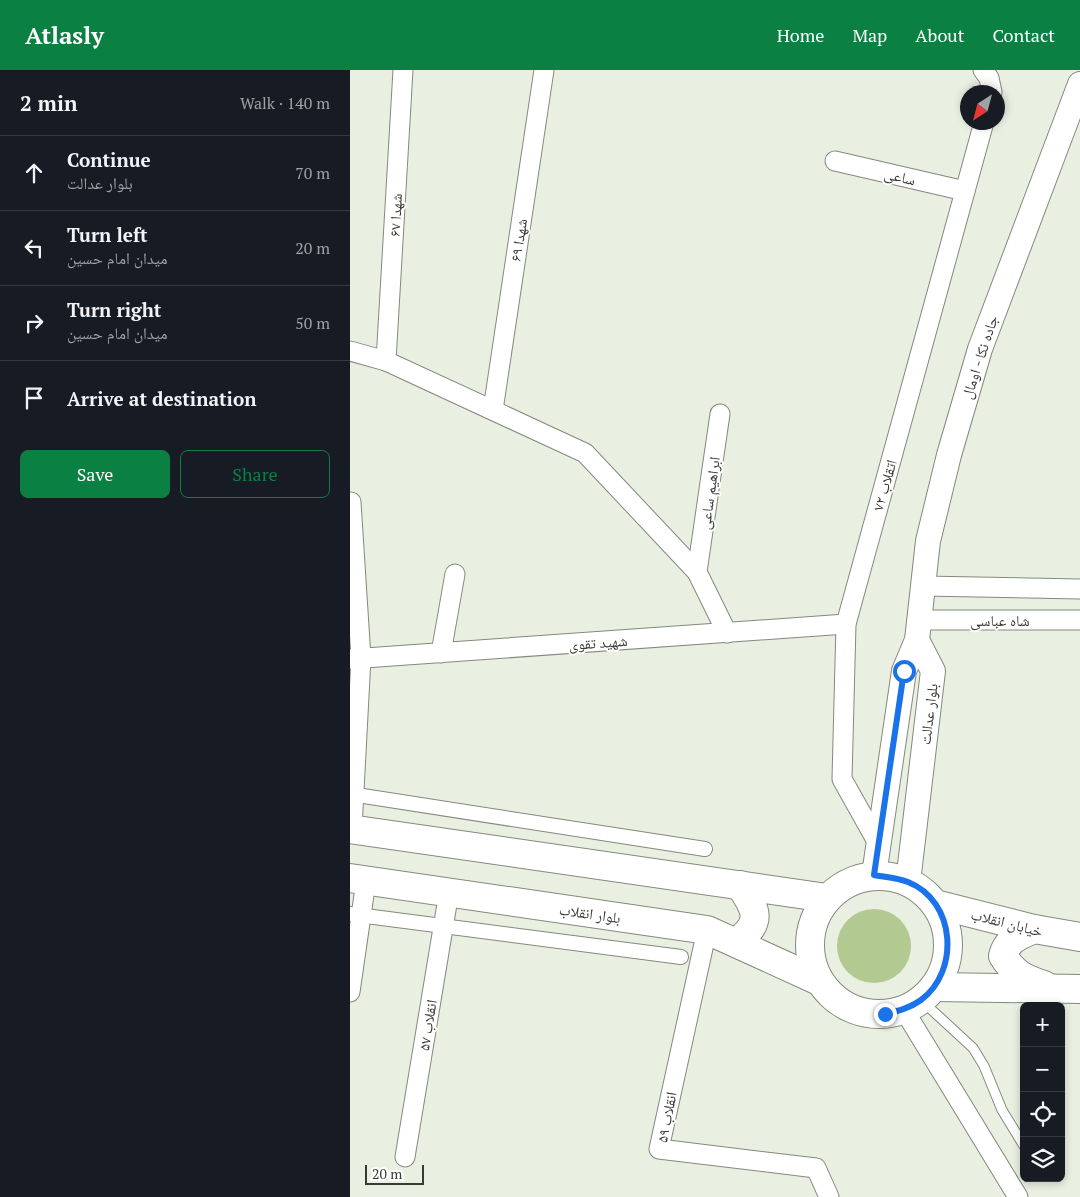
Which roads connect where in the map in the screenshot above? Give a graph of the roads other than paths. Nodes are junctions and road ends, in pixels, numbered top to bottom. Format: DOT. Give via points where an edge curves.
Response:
graph roads {
  1 [pos="403,70"];
  2 [pos="544,70"];
  3 [pos="983,70"];
  4 [pos="1080,84"];
  5 [pos="990,85"];
  6 [pos="982,130"];
  7 [pos="834,161"];
  8 [pos="965,191"];
  9 [pos="350,351"];
  10 [pos="386,360"];
  11 [pos="493,410"];
  12 [pos="720,414"];
  13 [pos="351,502"];
  14 [pos="698,572"];
  15 [pos="455,574"];
  16 [pos="923,586"];
  17 [pos="1080,589"];
  18 [pos="1080,620"];
  19 [pos="846,624"];
  20 [pos="918,630"];
  21 [pos="727,633"];
  22 [pos="441,653"];
  23 [pos="356,659"];
  24 [pos="352,794"];
  25 [pos="351,829"];
  26 [pos="879,845"];
  27 [pos="705,849"];
  28 [pos="874,875"];
  29 [pos="358,880"];
  30 [pos="908,882"];
  31 [pos="740,885"];
  32 [pos="449,892"];
  33 [pos="827,898"];
  34 [pos="935,904"];
  35 [pos="356,915"];
  36 [pos="444,926"];
  37 [pos="1034,929"];
  38 [pos="707,930"];
  39 [pos="1080,937"];
  40 [pos="737,942"];
  41 [pos="681,957"];
  42 [pos="819,981"];
  43 [pos="1068,989"];
  44 [pos="350,992"];
  45 [pos="920,999"];
  46 [pos="1020,1139"];
  47 [pos="405,1157"];
  48 [pos="829,1197"];
  49 [pos="1018,1197"];
  1 -- 10 [label="street, شهدا ۶۷"];
  2 -- 11 [label="street, شهدا ۶۹"];
  3 -- 5 [label="street"];
  4 -- 16 [label="street, جاده نکا - اومال" via="980,349 930,531"];
  6 -- 8 [label="street, اتقلاب ۷۲"];
  7 -- 8 [label="street, ساعی"];
  8 -- 19 [label="street, اتقلاب ۷۲"];
  9 -- 10 [label="street"];
  10 -- 11 [label="street"];
  11 -- 14 [label="street" via="585,453"];
  12 -- 14 [label="street, ابراهیم ساعی"];
  13 -- 23 [label="street"];
  14 -- 21 [label="street"];
  15 -- 22 [label="street"];
  16 -- 17 [label="street"];
  16 -- 20 [label="street, جاده نکا - اومال"];
  18 -- 20 [label="street, شاه عباسی"];
  19 -- 21 [label="street, شهید تقوی"];
  19 -- 26 [label="street, اتقلاب ۷۲" via="842,779"];
  20 -- 26 [label="street, بلوار عدالت" via="904,671"];
  20 -- 30 [label="street, بلوار عدالت" via="933,671"];
  21 -- 22 [label="street, شهید تقوی"];
  22 -- 23 [label="street, شهید تقوی"];
  23 -- 24 [label="street"];
  24 -- 25 [label="street"];
  24 -- 27 [label="street"];
  25 -- 31 [label="main road"];
  26 -- 28 [label="street, بلوار عدالت"];
  28 -- 30 [label="main road"];
  28 -- 33 [label="main road" via="840,886"];
  29 -- 32 [label="main road, بلوار انقلاب"];
  29 -- 35 [label="street"];
  30 -- 34 [label="main road"];
  31 -- 33 [label="main road"];
  31 -- 40 [label="main road" via="752,903 755,916 752,930"];
  32 -- 36 [label="street, انقلاب ۵۷"];
  32 -- 38 [label="main road, بلوار انقلاب"];
  33 -- 42 [label="main road" via="811,929 809,947"];
  34 -- 37 [label="main road, خیابان انقلاب"];
  34 -- 45 [label="main road" via="944,919 948,955 943,972"];
  35 -- 36 [label="street"];
  35 -- 44 [label="street"];
  36 -- 41 [label="street"];
  36 -- 47 [label="street, انقلاب ۵۷"];
  37 -- 39 [label="main road, خیابان انقلاب"];
  37 -- 43 [label="main road" via="1005,946 1004,956 1011,969 1023,978"];
  38 -- 40 [label="main road, بلوار انقلاب"];
  38 -- 48 [label="street, انقلاب ۵۹" via="659,1149 816,1168"];
  40 -- 42 [label="main road, بلوار انقلاب"];
  42 -- 45 [label="main road" via="848,1007 866,1013 885,1014"];
  43 -- 45 [label="main road"];
  45 -- 46 [label="lane" via="973,1048 1002,1110"];
  45 -- 49 [label="street"];
}
